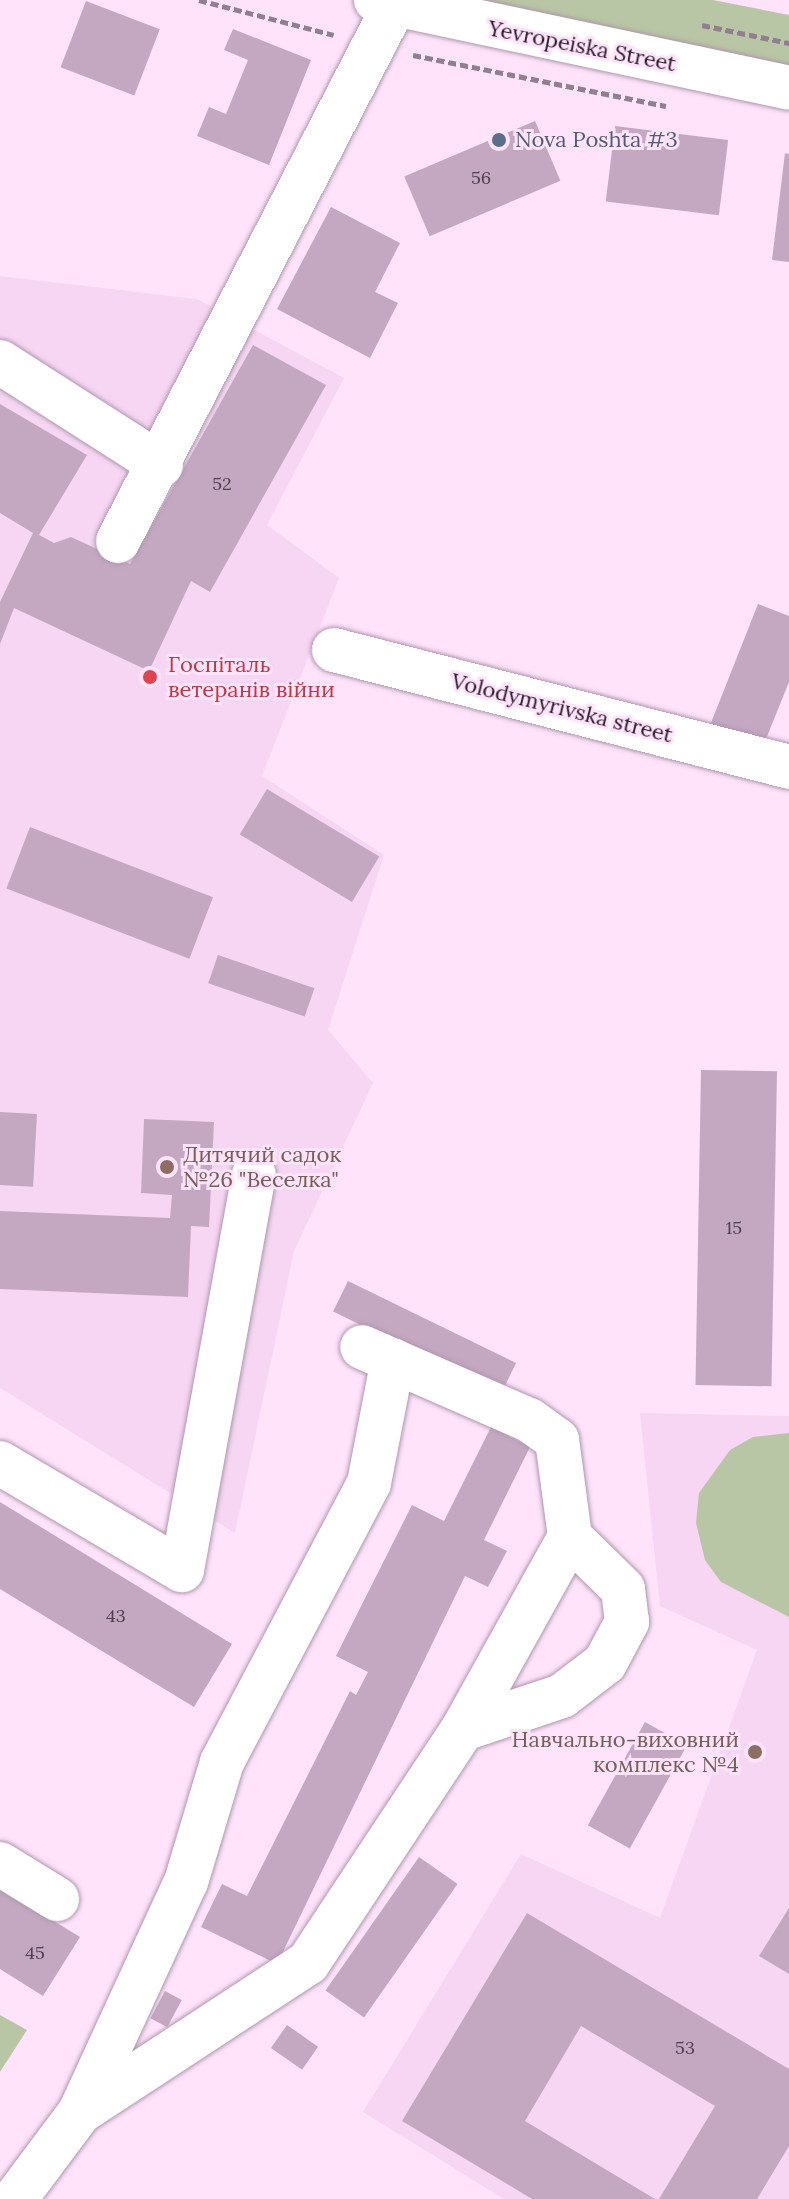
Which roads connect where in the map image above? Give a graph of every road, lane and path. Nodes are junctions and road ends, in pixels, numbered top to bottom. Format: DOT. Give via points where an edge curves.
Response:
graph roads {
  1 [pos="199,0"];
  2 [pos="381,18"];
  3 [pos="789,88"];
  4 [pos="683,109"];
  5 [pos="0,362"];
  6 [pos="161,465"];
  7 [pos="118,541"];
  8 [pos="334,650"];
  9 [pos="789,767"];
  10 [pos="254,1174"];
  11 [pos="0,1463"];
  12 [pos="570,1537"];
  13 [pos="463,1729"];
  14 [pos="0,1864"];
  15 [pos="57,1899"];
  16 [pos="80,2112"];
  17 [pos="15,2199"];
  1 -- 2 [label="path"];
  2 -- 3 [label="street, Yevropeiska Street"];
  2 -- 4 [label="path"];
  2 -- 6 [label="street"];
  5 -- 6 [label="street"];
  6 -- 7 [label="street"];
  8 -- 9 [label="street, Volodymyrivska street"];
  10 -- 11 [label="street" via="182,1570"];
  12 -- 13 [label="street"];
  12 -- 13 [label="street" via="623,1589 627,1622 605,1663 562,1696"];
  12 -- 16 [label="street" via="557,1440 529,1420 377,1353 369,1483 222,1762 186,1882"];
  13 -- 16 [label="street" via="308,1963"];
  14 -- 15 [label="street"];
  16 -- 17 [label="street"];
}
